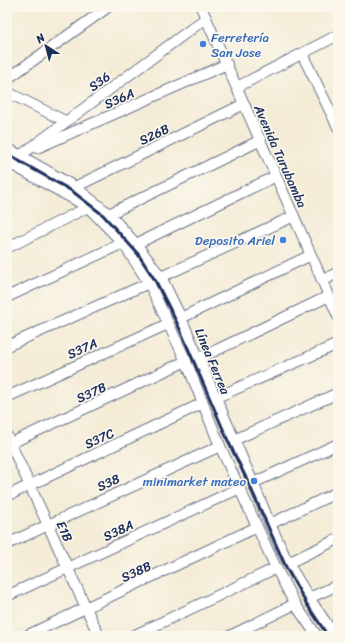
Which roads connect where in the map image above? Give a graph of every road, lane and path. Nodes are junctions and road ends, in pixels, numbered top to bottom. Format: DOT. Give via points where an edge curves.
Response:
graph roads {
  1 [pos="108,7"];
  2 [pos="201,7"];
  3 [pos="206,18"];
  4 [pos="338,35"];
  5 [pos="302,54"];
  6 [pos="227,64"];
  7 [pos="7,79"];
  8 [pos="237,87"];
  9 [pos="7,92"];
  10 [pos="244,104"];
  11 [pos="65,121"];
  12 [pos="338,128"];
  13 [pos="260,140"];
  14 [pos="7,148"];
  15 [pos="21,155"];
  16 [pos="8,163"];
  17 [pos="276,176"];
  18 [pos="75,187"];
  19 [pos="88,207"];
  20 [pos="109,214"];
  21 [pos="294,216"];
  22 [pos="123,243"];
  23 [pos="136,244"];
  24 [pos="7,248"];
  25 [pos="311,255"];
  26 [pos="338,272"];
  27 [pos="161,277"];
  28 [pos="323,281"];
  29 [pos="149,283"];
  30 [pos="329,296"];
  31 [pos="7,297"];
  32 [pos="338,316"];
  33 [pos="181,318"];
  34 [pos="168,324"];
  35 [pos="338,344"];
  36 [pos="7,346"];
  37 [pos="198,359"];
  38 [pos="186,361"];
  39 [pos="338,393"];
  40 [pos="7,397"];
  41 [pos="215,398"];
  42 [pos="203,403"];
  43 [pos="234,440"];
  44 [pos="8,442"];
  45 [pos="338,444"];
  46 [pos="220,446"];
  47 [pos="253,483"];
  48 [pos="30,485"];
  49 [pos="240,488"];
  50 [pos="338,492"];
  51 [pos="7,496"];
  52 [pos="48,524"];
  53 [pos="270,524"];
  54 [pos="257,527"];
  55 [pos="338,539"];
  56 [pos="7,544"];
  57 [pos="288,563"];
  58 [pos="68,567"];
  59 [pos="276,568"];
  60 [pos="338,585"];
  61 [pos="7,596"];
  62 [pos="309,598"];
  63 [pos="295,604"];
  64 [pos="87,608"];
  65 [pos="335,631"];
  66 [pos="26,636"];
  67 [pos="99,636"];
  68 [pos="133,636"];
  69 [pos="230,636"];
  70 [pos="317,636"];
  1 -- 7 [label="street"];
  2 -- 3 [label="street, Avenida Turubamba"];
  3 -- 6 [label="street, Avenida Turubamba"];
  3 -- 11 [label="street, S36"];
  4 -- 5 [label="street"];
  5 -- 8 [label="street"];
  5 -- 12 [label="street"];
  6 -- 8 [label="street, Avenida Turubamba"];
  6 -- 15 [label="street, S36A"];
  8 -- 10 [label="street, Avenida Turubamba"];
  9 -- 11 [label="street"];
  10 -- 13 [label="street, Avenida Turubamba"];
  10 -- 18 [label="street, S26B"];
  11 -- 15 [label="street, S36"];
  13 -- 17 [label="street, Avenida Turubamba"];
  13 -- 20 [label="street"];
  14 -- 15 [label="street, Línea Ferrea"];
  15 -- 16 [label="street, S36"];
  15 -- 18 [label="street, Línea Ferrea"];
  16 -- 19 [label="street, Línea Ferrea"];
  17 -- 21 [label="street, Avenida Turubamba"];
  17 -- 23 [label="street"];
  18 -- 20 [label="street, Línea Ferrea"];
  19 -- 22 [label="street, Línea Ferrea"];
  19 -- 24 [label="street"];
  20 -- 23 [label="street, Línea Ferrea"];
  21 -- 25 [label="street, Avenida Turubamba"];
  21 -- 27 [label="street"];
  22 -- 29 [label="street, Línea Ferrea"];
  22 -- 31 [label="street"];
  23 -- 27 [label="street, Línea Ferrea"];
  25 -- 28 [label="street, Avenida Turubamba"];
  25 -- 33 [label="street"];
  26 -- 28 [label="street"];
  27 -- 33 [label="street, Línea Ferrea"];
  28 -- 30 [label="street, Avenida Turubamba"];
  29 -- 34 [label="street, Línea Ferrea"];
  29 -- 36 [label="street"];
  30 -- 32 [label="street, Avenida Turubamba"];
  30 -- 37 [label="street"];
  33 -- 37 [label="street, Línea Ferrea"];
  34 -- 38 [label="street, Línea Ferrea"];
  34 -- 40 [label="street, S37A"];
  35 -- 41 [label="street"];
  37 -- 41 [label="street, Línea Ferrea"];
  38 -- 42 [label="street, Línea Ferrea"];
  38 -- 44 [label="street, S37B"];
  39 -- 43 [label="street"];
  41 -- 43 [label="street, Línea Ferrea"];
  42 -- 46 [label="street, Línea Ferrea"];
  42 -- 48 [label="street, S37C"];
  43 -- 47 [label="street, Línea Ferrea"];
  44 -- 48 [label="street, E1B"];
  45 -- 47 [label="street"];
  46 -- 49 [label="street, Línea Ferrea"];
  46 -- 52 [label="street, S38"];
  47 -- 53 [label="street, Línea Ferrea"];
  48 -- 51 [label="street, S37C"];
  48 -- 52 [label="street, E1B"];
  49 -- 54 [label="street, Línea Ferrea"];
  49 -- 58 [label="street, S38A"];
  50 -- 53 [label="street"];
  52 -- 56 [label="street, S38"];
  52 -- 58 [label="street, E1B"];
  53 -- 57 [label="street, Línea Ferrea"];
  54 -- 59 [label="street, Línea Ferrea"];
  54 -- 64 [label="street, S38B"];
  55 -- 57 [label="street"];
  57 -- 62 [label="street, Línea Ferrea"];
  58 -- 61 [label="street, S38A"];
  58 -- 64 [label="street, E1B"];
  59 -- 63 [label="street, Línea Ferrea"];
  59 -- 68 [label="street"];
  60 -- 62 [label="street"];
  62 -- 65 [label="street, Línea Ferrea"];
  63 -- 69 [label="street"];
  63 -- 70 [label="street, Línea Ferrea"];
  64 -- 66 [label="street, S38B"];
  64 -- 67 [label="street, E1B"];
}
